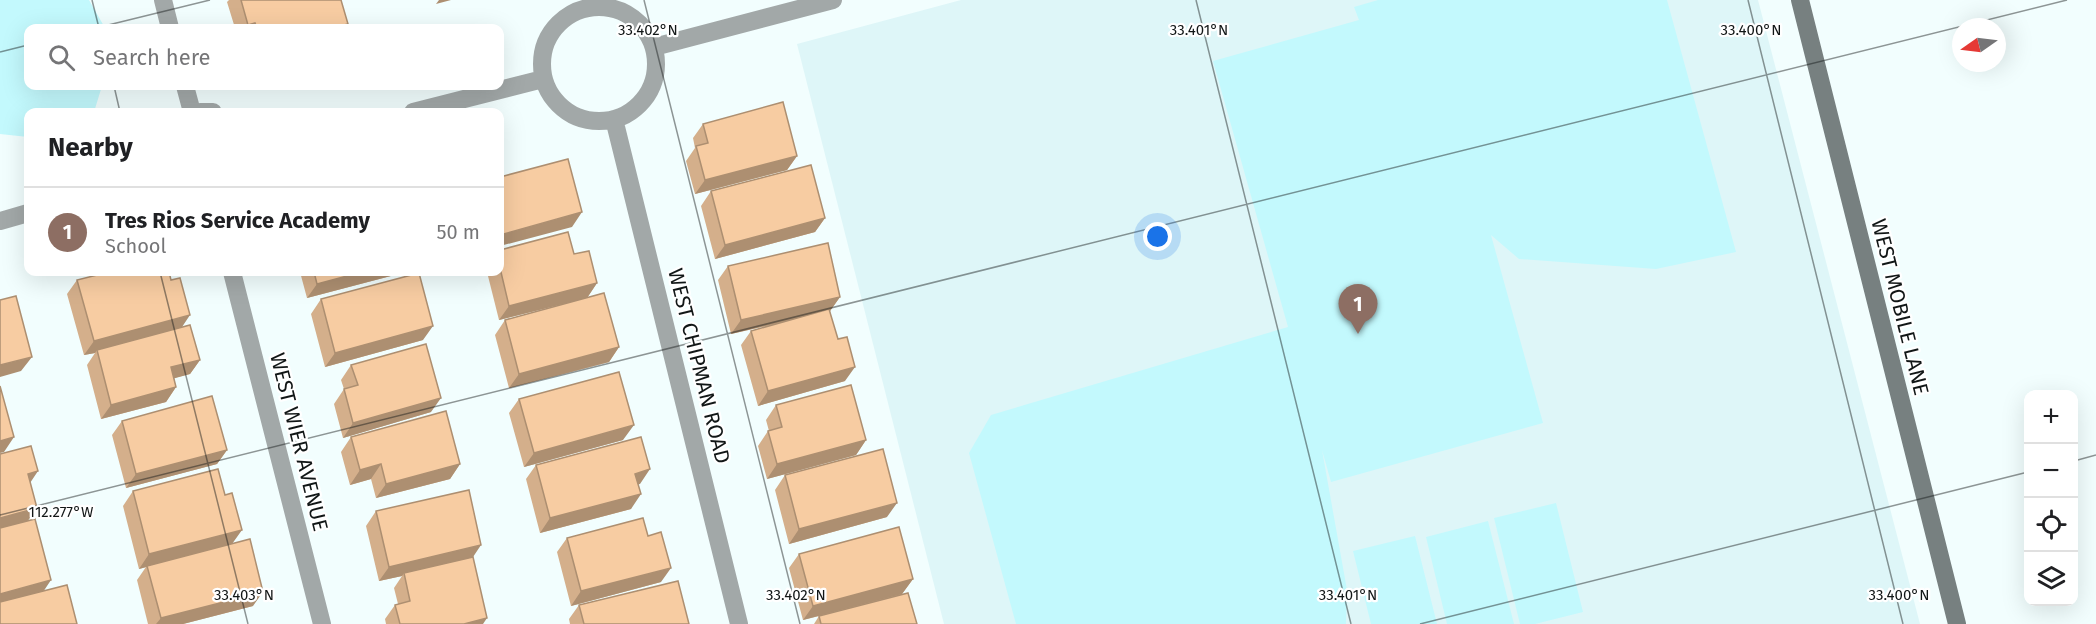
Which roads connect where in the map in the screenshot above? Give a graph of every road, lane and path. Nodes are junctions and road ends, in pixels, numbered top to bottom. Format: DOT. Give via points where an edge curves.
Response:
graph roads {
  1 [pos="163,0"];
  2 [pos="833,0"];
  3 [pos="1800,0"];
  4 [pos="584,4"];
  5 [pos="169,24"];
  6 [pos="654,47"];
  7 [pos="543,79"];
  8 [pos="504,89"];
  9 [pos="186,90"];
  10 [pos="500,90"];
  11 [pos="191,108"];
  12 [pos="429,108"];
  13 [pos="614,119"];
  14 [pos="24,214"];
  15 [pos="0,221"];
  16 [pos="233,276"];
  17 [pos="322,624"];
  18 [pos="739,624"];
  19 [pos="1957,624"];
  1 -- 5 [label="street"];
  2 -- 6 [label="street"];
  3 -- 19 [label="street, WEST MOBILE LANE"];
  4 -- 6 [label="street" via="620,10 646,32"];
  4 -- 7 [label="street" via="562,19 546,40"];
  6 -- 13 [label="street" via="653,83 630,112"];
  7 -- 8 [label="street"];
  7 -- 13 [label="street" via="549,93 570,114 599,121"];
  9 -- 11 [label="street"];
  10 -- 12 [label="street"];
  13 -- 18 [label="street, WEST CHIPMAN ROAD"];
  14 -- 15 [label="street"];
  16 -- 17 [label="street, WEST WIER AVENUE"];
}
